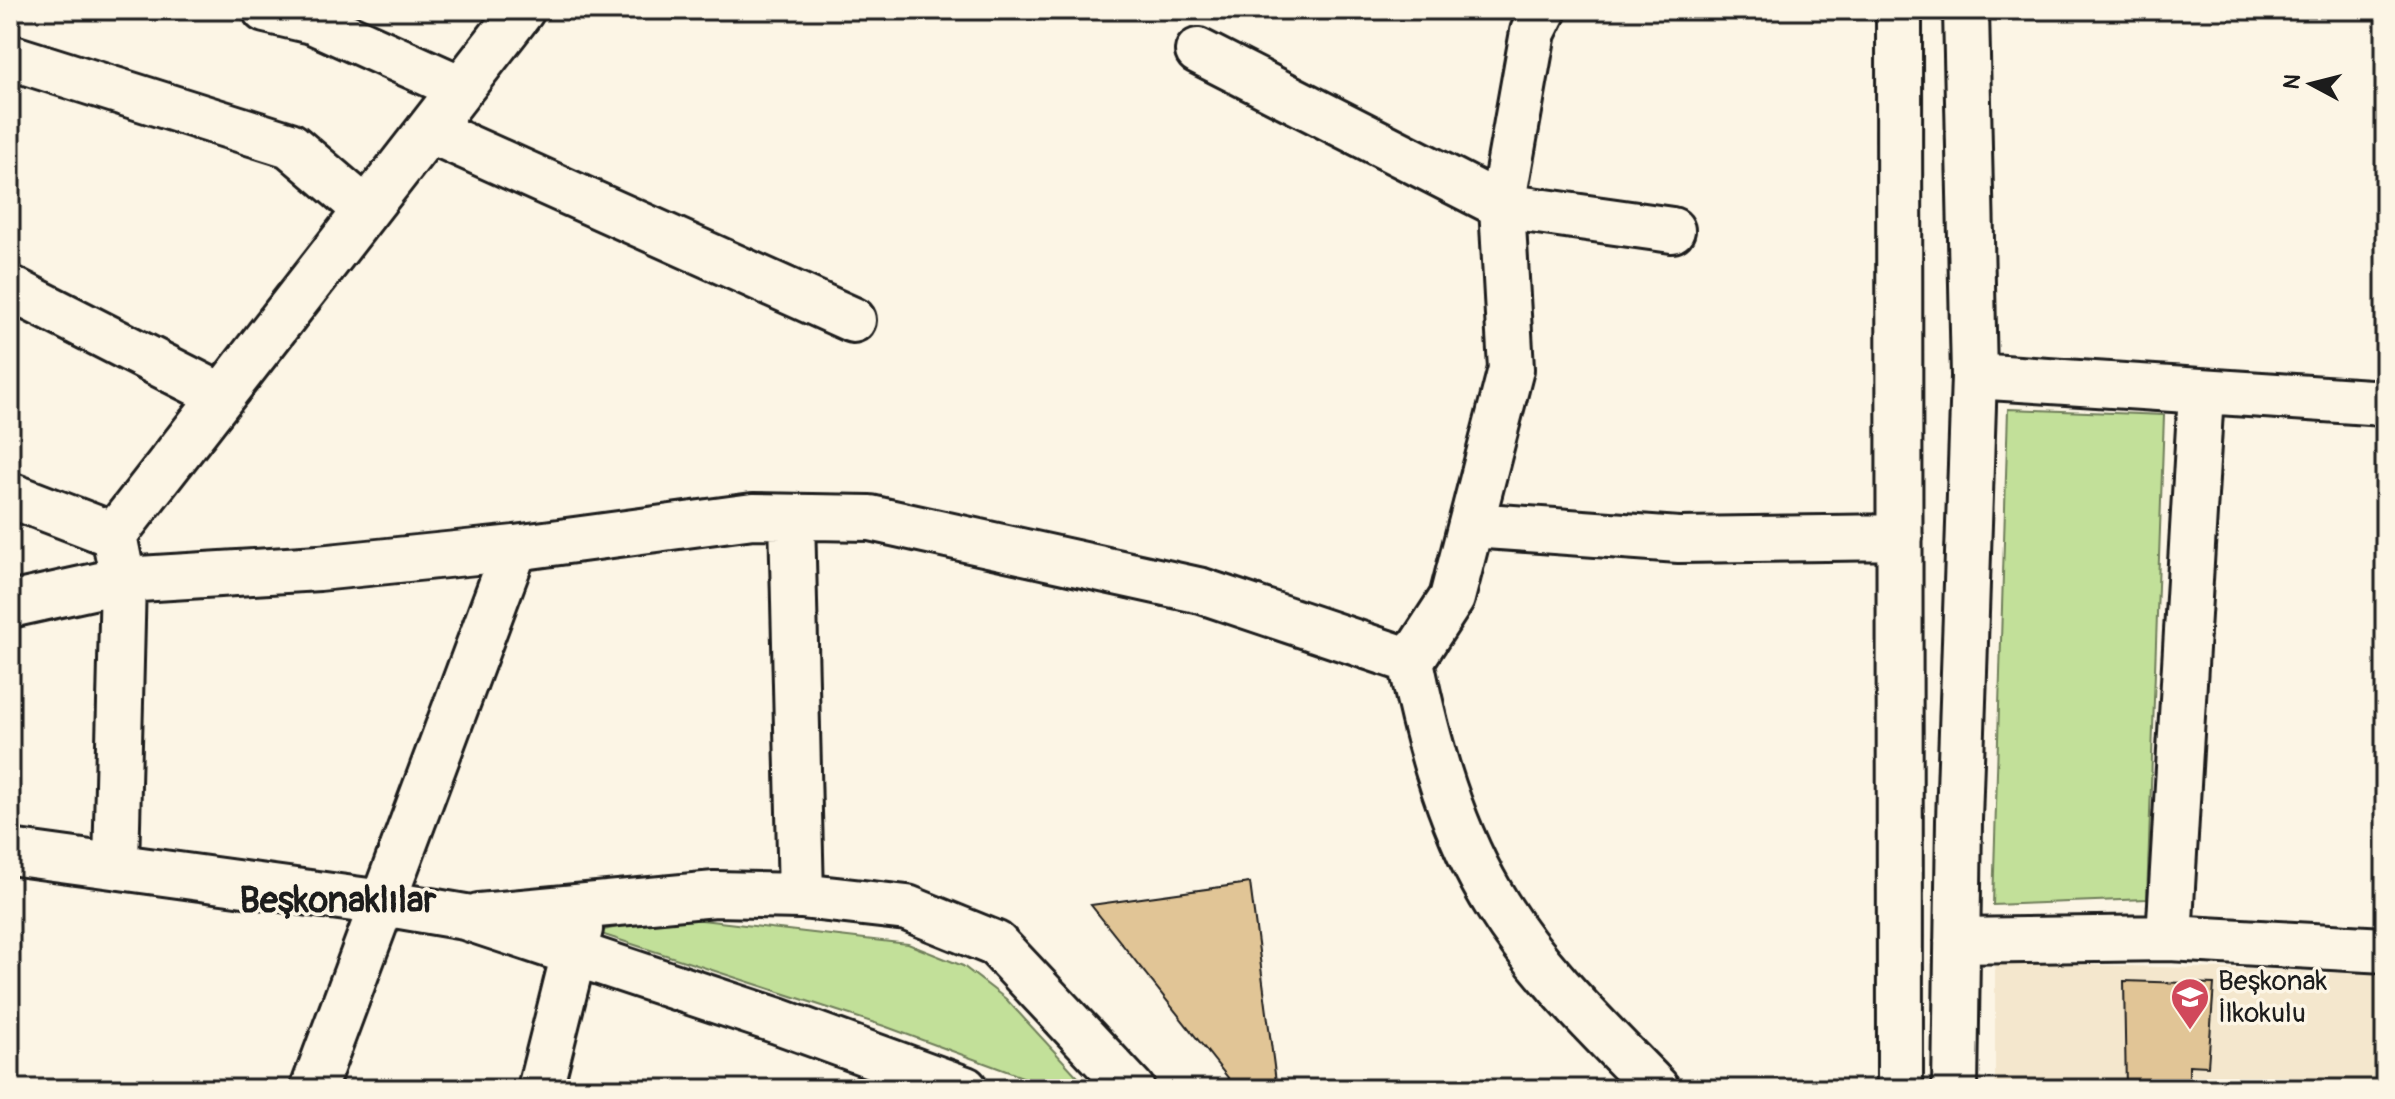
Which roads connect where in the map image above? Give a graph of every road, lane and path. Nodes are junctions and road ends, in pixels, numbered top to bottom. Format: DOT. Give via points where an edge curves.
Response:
graph roads {
  1 [pos="265,10"];
  2 [pos="522,10"];
  3 [pos="1899,10"];
  4 [pos="1966,10"];
  5 [pos="1534,17"];
  6 [pos="1198,51"];
  7 [pos="10,57"];
  8 [pos="461,88"];
  9 [pos="429,130"];
  10 [pos="1502,206"];
  11 [pos="366,210"];
  12 [pos="1672,230"];
  13 [pos="10,288"];
  14 [pos="853,320"];
  15 [pos="1974,376"];
  16 [pos="2201,393"];
  17 [pos="222,396"];
  18 [pos="2385,403"];
  19 [pos="10,495"];
  20 [pos="792,517"];
  21 [pos="1472,525"];
  22 [pos="114,535"];
  23 [pos="1900,537"];
  24 [pos="515,548"];
  25 [pos="123,580"];
  26 [pos="10,605"];
  27 [pos="1411,661"];
  28 [pos="10,852"];
  29 [pos="116,866"];
  30 [pos="801,896"];
  31 [pos="383,903"];
  32 [pos="586,906"];
  33 [pos="465,917"];
  34 [pos="2169,938"];
  35 [pos="1957,941"];
  36 [pos="2385,950"];
  37 [pos="574,955"];
  38 [pos="313,1089"];
  39 [pos="540,1089"];
  40 [pos="965,1089"];
  41 [pos="1132,1089"];
  42 [pos="1657,1089"];
  43 [pos="1900,1089"];
  44 [pos="1955,1089"];
  1 -- 8 [label="street" via="312,21"];
  2 -- 8 [label="street"];
  3 -- 23 [label="street"];
  4 -- 15 [label="street"];
  5 -- 10 [label="street"];
  6 -- 10 [label="street"];
  7 -- 11 [label="street" via="290,145"];
  8 -- 9 [label="street"];
  9 -- 11 [label="street"];
  9 -- 14 [label="street"];
  10 -- 12 [label="street"];
  10 -- 21 [label="street" via="1511,369"];
  11 -- 17 [label="street"];
  13 -- 17 [label="street"];
  15 -- 16 [label="street"];
  15 -- 35 [label="street"];
  16 -- 18 [label="street"];
  16 -- 34 [label="street"];
  17 -- 22 [label="street"];
  19 -- 22 [label="street"];
  20 -- 24 [label="street" via="753,516"];
  20 -- 27 [label="street" via="870,518 1172,584"];
  20 -- 30 [label="street"];
  21 -- 23 [label="street" via="1679,540"];
  21 -- 27 [label="street" via="1452,598"];
  22 -- 25 [label="street"];
  23 -- 43 [label="street"];
  24 -- 25 [label="street"];
  24 -- 31 [label="street"];
  25 -- 26 [label="street"];
  25 -- 29 [label="street"];
  27 -- 42 [label="street" via="1444,786 1497,906 1551,978"];
  28 -- 29 [label="street"];
  29 -- 31 [label="street"];
  30 -- 32 [label="street" via="715,894"];
  30 -- 41 [label="street" via="907,908 996,944"];
  31 -- 33 [label="street"];
  31 -- 38 [label="street"];
  32 -- 33 [label="street"];
  32 -- 37 [label="street"];
  33 -- 37 [label="street"];
  34 -- 35 [label="street"];
  34 -- 36 [label="street"];
  35 -- 44 [label="street"];
  37 -- 39 [label="street"];
  37 -- 40 [label="street"];
}
